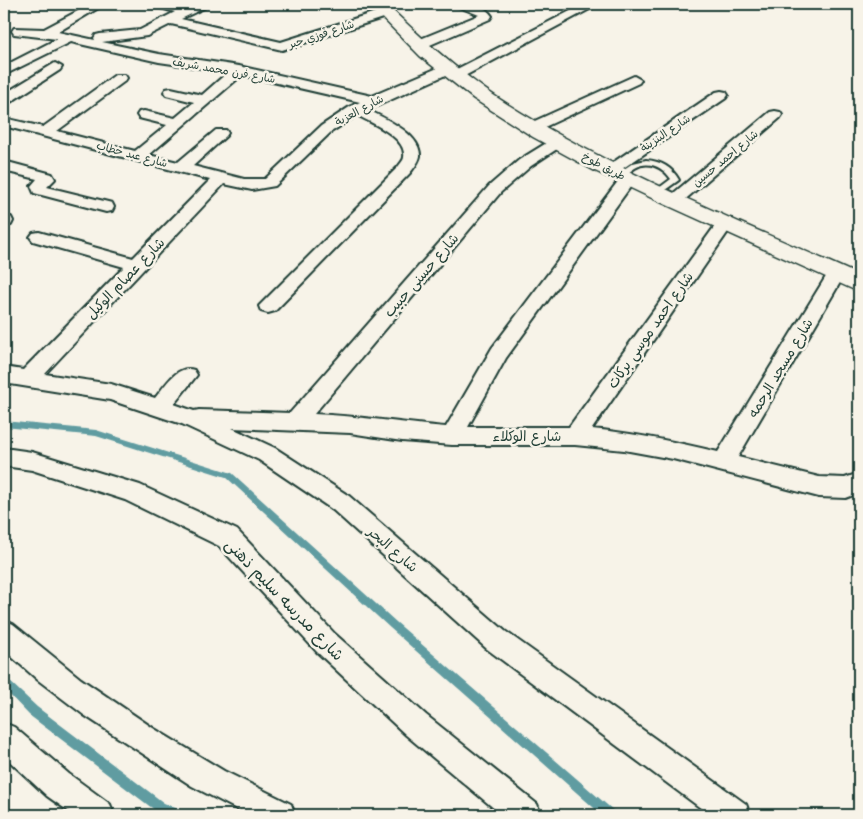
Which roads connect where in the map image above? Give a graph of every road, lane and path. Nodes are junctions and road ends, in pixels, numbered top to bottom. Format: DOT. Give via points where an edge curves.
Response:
graph roads {
  1 [pos="99,4"];
  2 [pos="161,4"];
  3 [pos="202,4"];
  4 [pos="464,4"];
  5 [pos="593,4"];
  6 [pos="381,8"];
  7 [pos="186,12"];
  8 [pos="170,20"];
  9 [pos="18,31"];
  10 [pos="46,33"];
  11 [pos="72,39"];
  12 [pos="418,45"];
  13 [pos="6,66"];
  14 [pos="56,67"];
  15 [pos="240,70"];
  16 [pos="450,73"];
  17 [pos="120,78"];
  18 [pos="634,80"];
  19 [pos="171,92"];
  20 [pos="721,95"];
  21 [pos="4,100"];
  22 [pos="205,100"];
  23 [pos="373,101"];
  24 [pos="356,110"];
  25 [pos="144,115"];
  26 [pos="775,115"];
  27 [pos="4,122"];
  28 [pos="178,123"];
  29 [pos="533,127"];
  30 [pos="46,132"];
  31 [pos="221,133"];
  32 [pos="558,142"];
  33 [pos="139,156"];
  34 [pos="4,166"];
  35 [pos="182,167"];
  36 [pos="619,175"];
  37 [pos="221,178"];
  38 [pos="260,185"];
  39 [pos="666,197"];
  40 [pos="106,207"];
  41 [pos="726,224"];
  42 [pos="39,237"];
  43 [pos="136,265"];
  44 [pos="836,274"];
  45 [pos="859,284"];
  46 [pos="268,306"];
  47 [pos="4,375"];
  48 [pos="187,375"];
  49 [pos="28,378"];
  50 [pos="160,408"];
  51 [pos="190,418"];
  52 [pos="295,422"];
  53 [pos="452,436"];
  54 [pos="575,436"];
  55 [pos="4,457"];
  56 [pos="723,463"];
  57 [pos="859,483"];
  58 [pos="4,633"];
  59 [pos="4,737"];
  60 [pos="99,815"];
  61 [pos="280,815"];
  62 [pos="526,815"];
  63 [pos="735,815"];
  1 -- 10 [label="street"];
  2 -- 7 [label="street"];
  3 -- 7 [label="street"];
  4 -- 12 [label="street" via="486,16"];
  5 -- 16 [label="street, شارع العزبة"];
  6 -- 8 [label="street, شارع فوزي جبر" via="282,46"];
  6 -- 12 [label="main road, طريق طوخ"];
  7 -- 8 [label="street"];
  8 -- 11 [label="street" via="136,35"];
  9 -- 10 [label="street"];
  10 -- 11 [label="street"];
  11 -- 13 [label="street"];
  11 -- 15 [label="street, شارع فرن محمد شريف" via="159,58"];
  12 -- 16 [label="main road, طريق طوخ"];
  14 -- 21 [label="street"];
  15 -- 22 [label="street"];
  15 -- 23 [label="street, شارع فرن محمد شريف"];
  16 -- 23 [label="street, شارع العزبة"];
  16 -- 29 [label="main road, طريق طوخ"];
  17 -- 30 [label="street"];
  18 -- 29 [label="street"];
  19 -- 22 [label="street"];
  20 -- 36 [label="street, شارع البنزينة"];
  22 -- 28 [label="street"];
  23 -- 24 [label="street, شارع العزبة"];
  24 -- 38 [label="street, شارع العزبة" via="326,129 275,179"];
  24 -- 46 [label="street" via="404,136 411,146 412,158 404,170"];
  25 -- 28 [label="street"];
  26 -- 39 [label="street, شارع احمد حسين"];
  27 -- 30 [label="street, شارع عبد خطاب"];
  28 -- 33 [label="street"];
  29 -- 32 [label="main road, طريق طوخ"];
  30 -- 33 [label="street, شارع عبد خطاب"];
  31 -- 35 [label="street"];
  32 -- 36 [label="main road, طريق طوخ"];
  32 -- 52 [label="street, شارع حسنى حبيب" via="525,163 495,189"];
  33 -- 35 [label="street, شارع عبد خطاب"];
  34 -- 40 [label="street" via="46,177 38,186 40,190"];
  35 -- 37 [label="street, شارع عبد خطاب"];
  36 -- 39 [label="main road, طريق طوخ"];
  36 -- 53 [label="street, شارع البنزينة" via="499,354"];
  37 -- 38 [label="street, شارع عبد خطاب"];
  37 -- 43 [label="street, شارع عصام الوكيل"];
  39 -- 41 [label="main road, طريق طوخ"];
  41 -- 44 [label="main road, طريق طوخ"];
  41 -- 54 [label="street, شارع احمد موسي بركات"];
  42 -- 43 [label="street"];
  43 -- 49 [label="street, شارع عصام الوكيل"];
  44 -- 45 [label="main road, طريق طوخ"];
  44 -- 56 [label="street, شارع مسجد الرحمه"];
  47 -- 49 [label="street, شارع البحر"];
  48 -- 50 [label="street"];
  49 -- 50 [label="street, شارع البحر" via="110,392"];
  50 -- 51 [label="street, شارع البحر"];
  51 -- 52 [label="street, شارع الوكلاء"];
  51 -- 63 [label="street, شارع البحر" via="267,454 341,503 496,640"];
  52 -- 53 [label="street, شارع الوكلاء" via="350,424"];
  53 -- 54 [label="street, شارع الوكلاء"];
  54 -- 56 [label="street, شارع الوكلاء" via="624,441"];
  55 -- 62 [label="street, شارع مدرسه سليم ذهنى" via="32,461 132,492 228,538 326,643 416,726"];
  56 -- 57 [label="street, شارع الوكلاء" via="819,487 846,488"];
  58 -- 61 [label="street" via="104,713 193,770"];
  59 -- 60 [label="street" via="58,785"];
}
